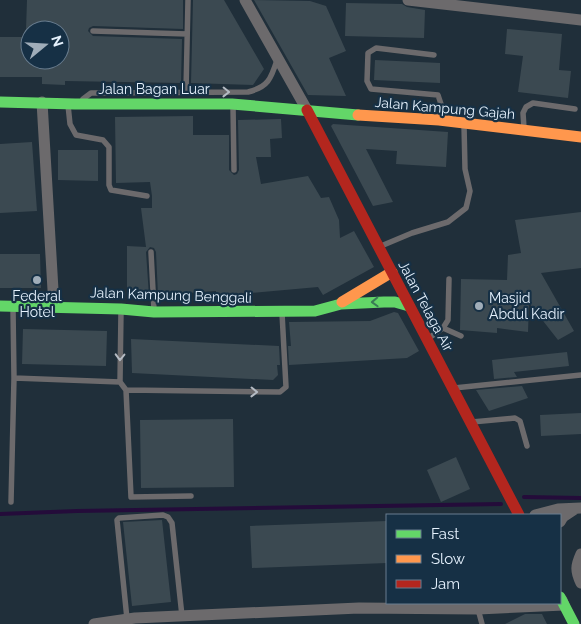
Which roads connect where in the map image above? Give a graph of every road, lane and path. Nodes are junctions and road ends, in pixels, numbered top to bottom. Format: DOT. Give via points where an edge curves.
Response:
graph roads {
  1 [pos="188,0"];
  2 [pos="245,0"];
  3 [pos="408,0"];
  4 [pos="581,20"];
  5 [pos="93,31"];
  6 [pos="187,34"];
  7 [pos="434,55"];
  8 [pos="278,58"];
  9 [pos="186,91"];
  10 [pos="0,102"];
  11 [pos="42,102"];
  12 [pos="72,103"];
  13 [pos="232,104"];
  14 [pos="575,109"];
  15 [pos="307,110"];
  16 [pos="439,120"];
  17 [pos="464,124"];
  18 [pos="524,130"];
  19 [pos="581,137"];
  20 [pos="234,170"];
  21 [pos="147,196"];
  22 [pos="379,247"];
  23 [pos="151,252"];
  24 [pos="392,272"];
  25 [pos="450,279"];
  26 [pos="341,304"];
  27 [pos="0,306"];
  28 [pos="409,306"];
  29 [pos="13,307"];
  30 [pos="54,307"];
  31 [pos="121,309"];
  32 [pos="154,312"];
  33 [pos="282,312"];
  34 [pos="443,328"];
  35 [pos="461,336"];
  36 [pos="427,339"];
  37 [pos="581,375"];
  38 [pos="14,378"];
  39 [pos="120,382"];
  40 [pos="452,388"];
  41 [pos="126,390"];
  42 [pos="470,422"];
  43 [pos="527,446"];
  44 [pos="192,496"];
  45 [pos="11,502"];
  46 [pos="579,508"];
  47 [pos="518,514"];
  48 [pos="539,514"];
  49 [pos="561,520"];
  50 [pos="581,554"];
  51 [pos="581,583"];
  52 [pos="561,599"];
  53 [pos="520,604"];
  54 [pos="478,609"];
  55 [pos="182,616"];
  56 [pos="132,620"];
  57 [pos="94,624"];
  58 [pos="482,624"];
  59 [pos="574,624"];
  1 -- 6 [label="lane"];
  2 -- 8 [label="street"];
  3 -- 4 [label="street"];
  5 -- 6 [label="lane"];
  6 -- 9 [label="lane"];
  7 -- 16 [label="lane" via="376,48 368,53 367,81 371,89 438,94"];
  9 -- 8 [label="lane, one-way" via="248,92 260,89 269,80"];
  8 -- 15 [label="street"];
  9 -- 12 [label="lane" via="91,93"];
  10 -- 11 [label="street, Jalan Bagan Luar"];
  11 -- 12 [label="street, Jalan Bagan Luar"];
  11 -- 30 [label="street"];
  12 -- 13 [label="street, Jalan Bagan Luar"];
  12 -- 21 [label="lane" via="70,124 76,135 103,140 109,148 111,190"];
  13 -- 15 [label="street, Jalan Bagan Luar"];
  13 -- 20 [label="lane"];
  14 -- 18 [label="lane" via="533,103 526,107 524,113"];
  15 -- 16 [label="street, Jalan Kampung Gajah"];
  15 -- 22 [label="street, Jalan Telaga Air"];
  16 -- 17 [label="street, Jalan Kampung Gajah"];
  17 -- 18 [label="street, Jalan Kampung Gajah"];
  17 -- 22 [label="lane" via="465,169 470,191 466,208 448,222 412,232"];
  18 -- 19 [label="street, Jalan Kampung Gajah"];
  22 -- 24 [label="street, Jalan Telaga Air"];
  23 -- 32 [label="lane"];
  24 -- 26 [label="street"];
  24 -- 28 [label="street, Jalan Telaga Air"];
  25 -- 34 [label="lane" via="448,320"];
  28 -- 26 [label="street, one-way" via="395,302"];
  26 -- 33 [label="street, Jalan Kampung Benggali" via="315,311"];
  27 -- 29 [label="street, Jalan Kampung Benggali"];
  28 -- 36 [label="street, Jalan Telaga Air"];
  29 -- 30 [label="street, Jalan Kampung Benggali"];
  29 -- 38 [label="lane"];
  30 -- 31 [label="street, Jalan Kampung Benggali"];
  31 -- 32 [label="street, Jalan Kampung Benggali"];
  31 -- 39 [label="lane, one-way"];
  32 -- 33 [label="street, Jalan Kampung Benggali"];
  41 -- 33 [label="lane, one-way" via="280,392 286,387"];
  34 -- 35 [label="lane"];
  34 -- 36 [label="lane"];
  36 -- 40 [label="street, Jalan Telaga Air"];
  37 -- 40 [label="lane"];
  38 -- 39 [label="lane"];
  38 -- 45 [label="lane"];
  39 -- 41 [label="lane"];
  40 -- 42 [label="street, Jalan Telaga Air"];
  41 -- 44 [label="lane" via="131,496"];
  42 -- 43 [label="lane" via="516,418 520,421"];
  42 -- 47 [label="street, Jalan Telaga Air"];
  46 -- 48 [label="street"];
  46 -- 49 [label="street"];
  50 -- 51 [label="street" via="576,564"];
  52 -- 59 [label="street"];
  53 -- 54 [label="street"];
  54 -- 55 [label="street" via="359,608"];
  54 -- 58 [label="lane"];
  55 -- 56 [label="street"];
  55 -- 56 [label="lane" via="172,523 163,515 119,518"];
  56 -- 57 [label="street"];
}
